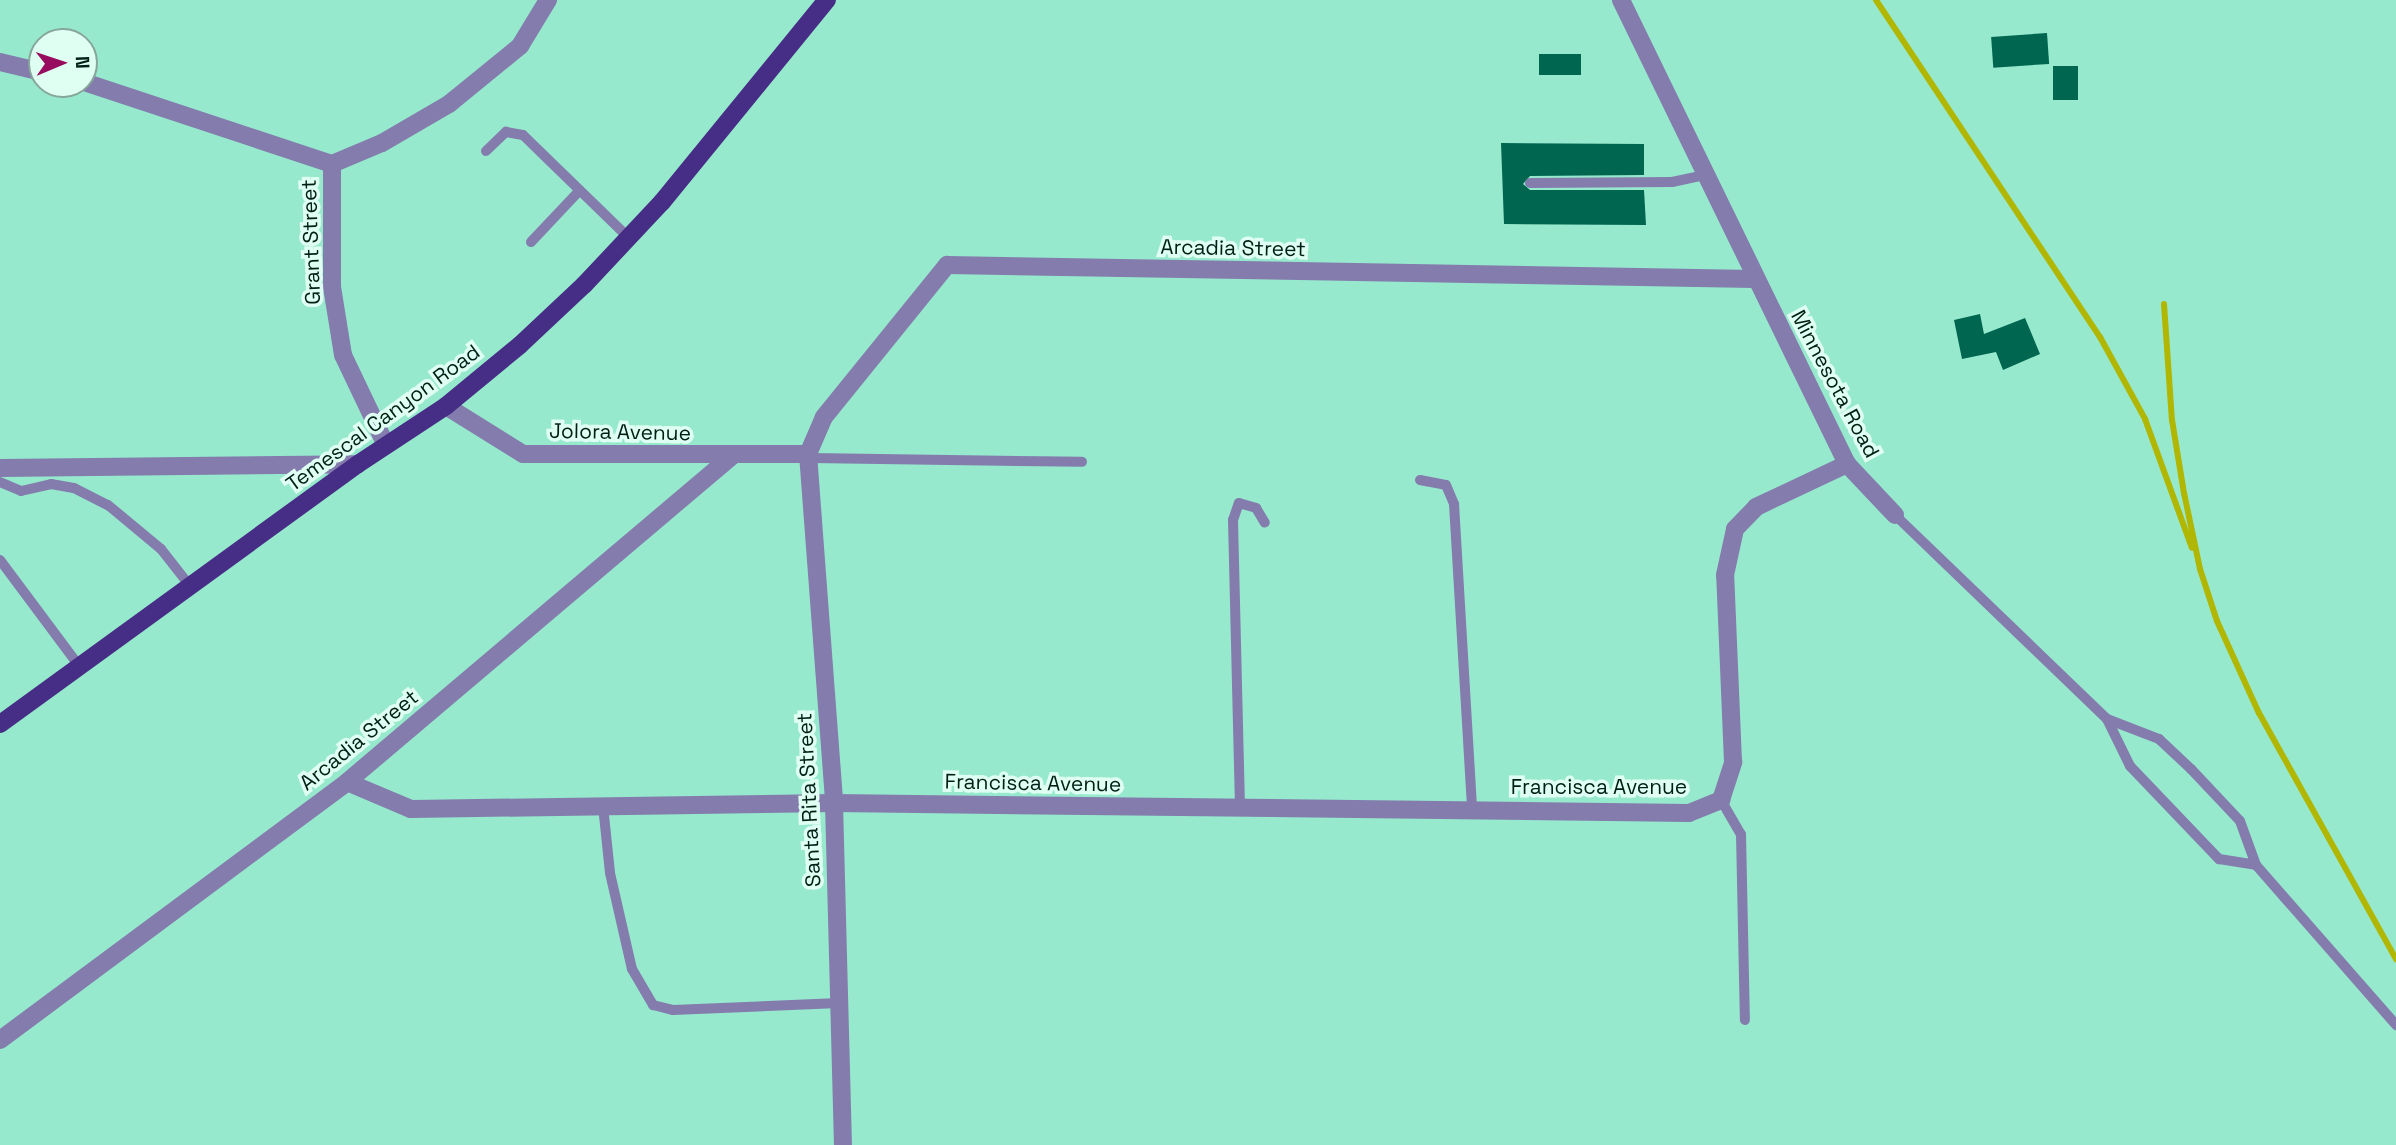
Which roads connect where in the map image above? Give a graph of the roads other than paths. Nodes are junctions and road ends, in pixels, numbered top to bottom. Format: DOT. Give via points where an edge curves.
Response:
graph roads {
  1 [pos="548,0"];
  2 [pos="827,0"];
  3 [pos="1621,0"];
  4 [pos="0,62"];
  5 [pos="28,69"];
  6 [pos="98,87"];
  7 [pos="486,151"];
  8 [pos="332,163"];
  9 [pos="1704,175"];
  10 [pos="1530,183"];
  11 [pos="580,190"];
  12 [pos="629,238"];
  13 [pos="531,242"];
  14 [pos="1754,279"];
  15 [pos="446,406"];
  16 [pos="386,445"];
  17 [pos="732,456"];
  18 [pos="809,456"];
  19 [pos="1082,462"];
  20 [pos="358,464"];
  21 [pos="1847,464"];
  22 [pos="0,468"];
  23 [pos="1420,480"];
  24 [pos="0,482"];
  25 [pos="1895,514"];
  26 [pos="1265,523"];
  27 [pos="0,560"];
  28 [pos="190,586"];
  29 [pos="79,666"];
  30 [pos="2107,719"];
  31 [pos="0,724"];
  32 [pos="347,782"];
  33 [pos="1721,800"];
  34 [pos="834,803"];
  35 [pos="603,806"];
  36 [pos="1240,807"];
  37 [pos="1472,810"];
  38 [pos="2256,864"];
  39 [pos="839,1003"];
  40 [pos="1745,1020"];
  41 [pos="2396,1025"];
  42 [pos="0,1040"];
  43 [pos="843,1145"];
  1 -- 8 [label="street" via="520,46 449,104 382,143"];
  2 -- 12 [label="main road, Temescal Canyon Road"];
  3 -- 9 [label="street, Minnesota Road"];
  4 -- 5 [label="street"];
  6 -- 8 [label="street, Grant Street"];
  7 -- 11 [label="lane" via="506,132 514,131 536,144"];
  8 -- 16 [label="street, Grant Street" via="332,286 343,355"];
  9 -- 10 [label="lane" via="1672,182"];
  9 -- 14 [label="street, Minnesota Road"];
  11 -- 12 [label="lane"];
  11 -- 13 [label="lane"];
  12 -- 15 [label="main road, Temescal Canyon Road" via="548,319"];
  14 -- 18 [label="street, Arcadia Street" via="947,265 824,417"];
  14 -- 21 [label="street, Minnesota Road"];
  15 -- 16 [label="main road, Temescal Canyon Road"];
  15 -- 17 [label="street, Jolora Avenue" via="523,454"];
  16 -- 20 [label="main road, Temescal Canyon Road"];
  17 -- 18 [label="street, Jolora Avenue"];
  17 -- 32 [label="street, Arcadia Street"];
  18 -- 19 [label="lane"];
  18 -- 34 [label="street, Santa Rita Street"];
  20 -- 22 [label="street"];
  20 -- 28 [label="main road, Temescal Canyon Road"];
  21 -- 25 [label="street, Minnesota Road"];
  21 -- 33 [label="street" via="1756,507 1735,529 1725,575 1733,762"];
  23 -- 37 [label="lane" via="1447,485 1454,504"];
  24 -- 28 [label="lane" via="22,491 51,484 74,488 107,505 161,549"];
  25 -- 30 [label="lane, Minnesota Road"];
  26 -- 36 [label="lane" via="1256,508 1239,503 1233,520"];
  27 -- 29 [label="lane"];
  28 -- 29 [label="main road, Temescal Canyon Road"];
  29 -- 31 [label="main road, Temescal Canyon Road"];
  30 -- 38 [label="lane, Minnesota Road" via="2159,739 2191,769 2240,821"];
  30 -- 38 [label="lane, Minnesota Road" via="2130,765 2219,859"];
  32 -- 35 [label="street, Francisca Avenue" via="411,809"];
  32 -- 42 [label="street, Arcadia Street"];
  33 -- 37 [label="street, Francisca Avenue" via="1689,813"];
  33 -- 40 [label="lane" via="1741,834"];
  34 -- 35 [label="street, Francisca Avenue"];
  34 -- 36 [label="street, Francisca Avenue"];
  34 -- 39 [label="street, Santa Rita Street"];
  35 -- 39 [label="lane" via="610,873 632,969 653,1005 673,1010"];
  36 -- 37 [label="street, Francisca Avenue"];
  38 -- 41 [label="lane, Minnesota Road"];
  39 -- 43 [label="street, Santa Rita Street"];
}
